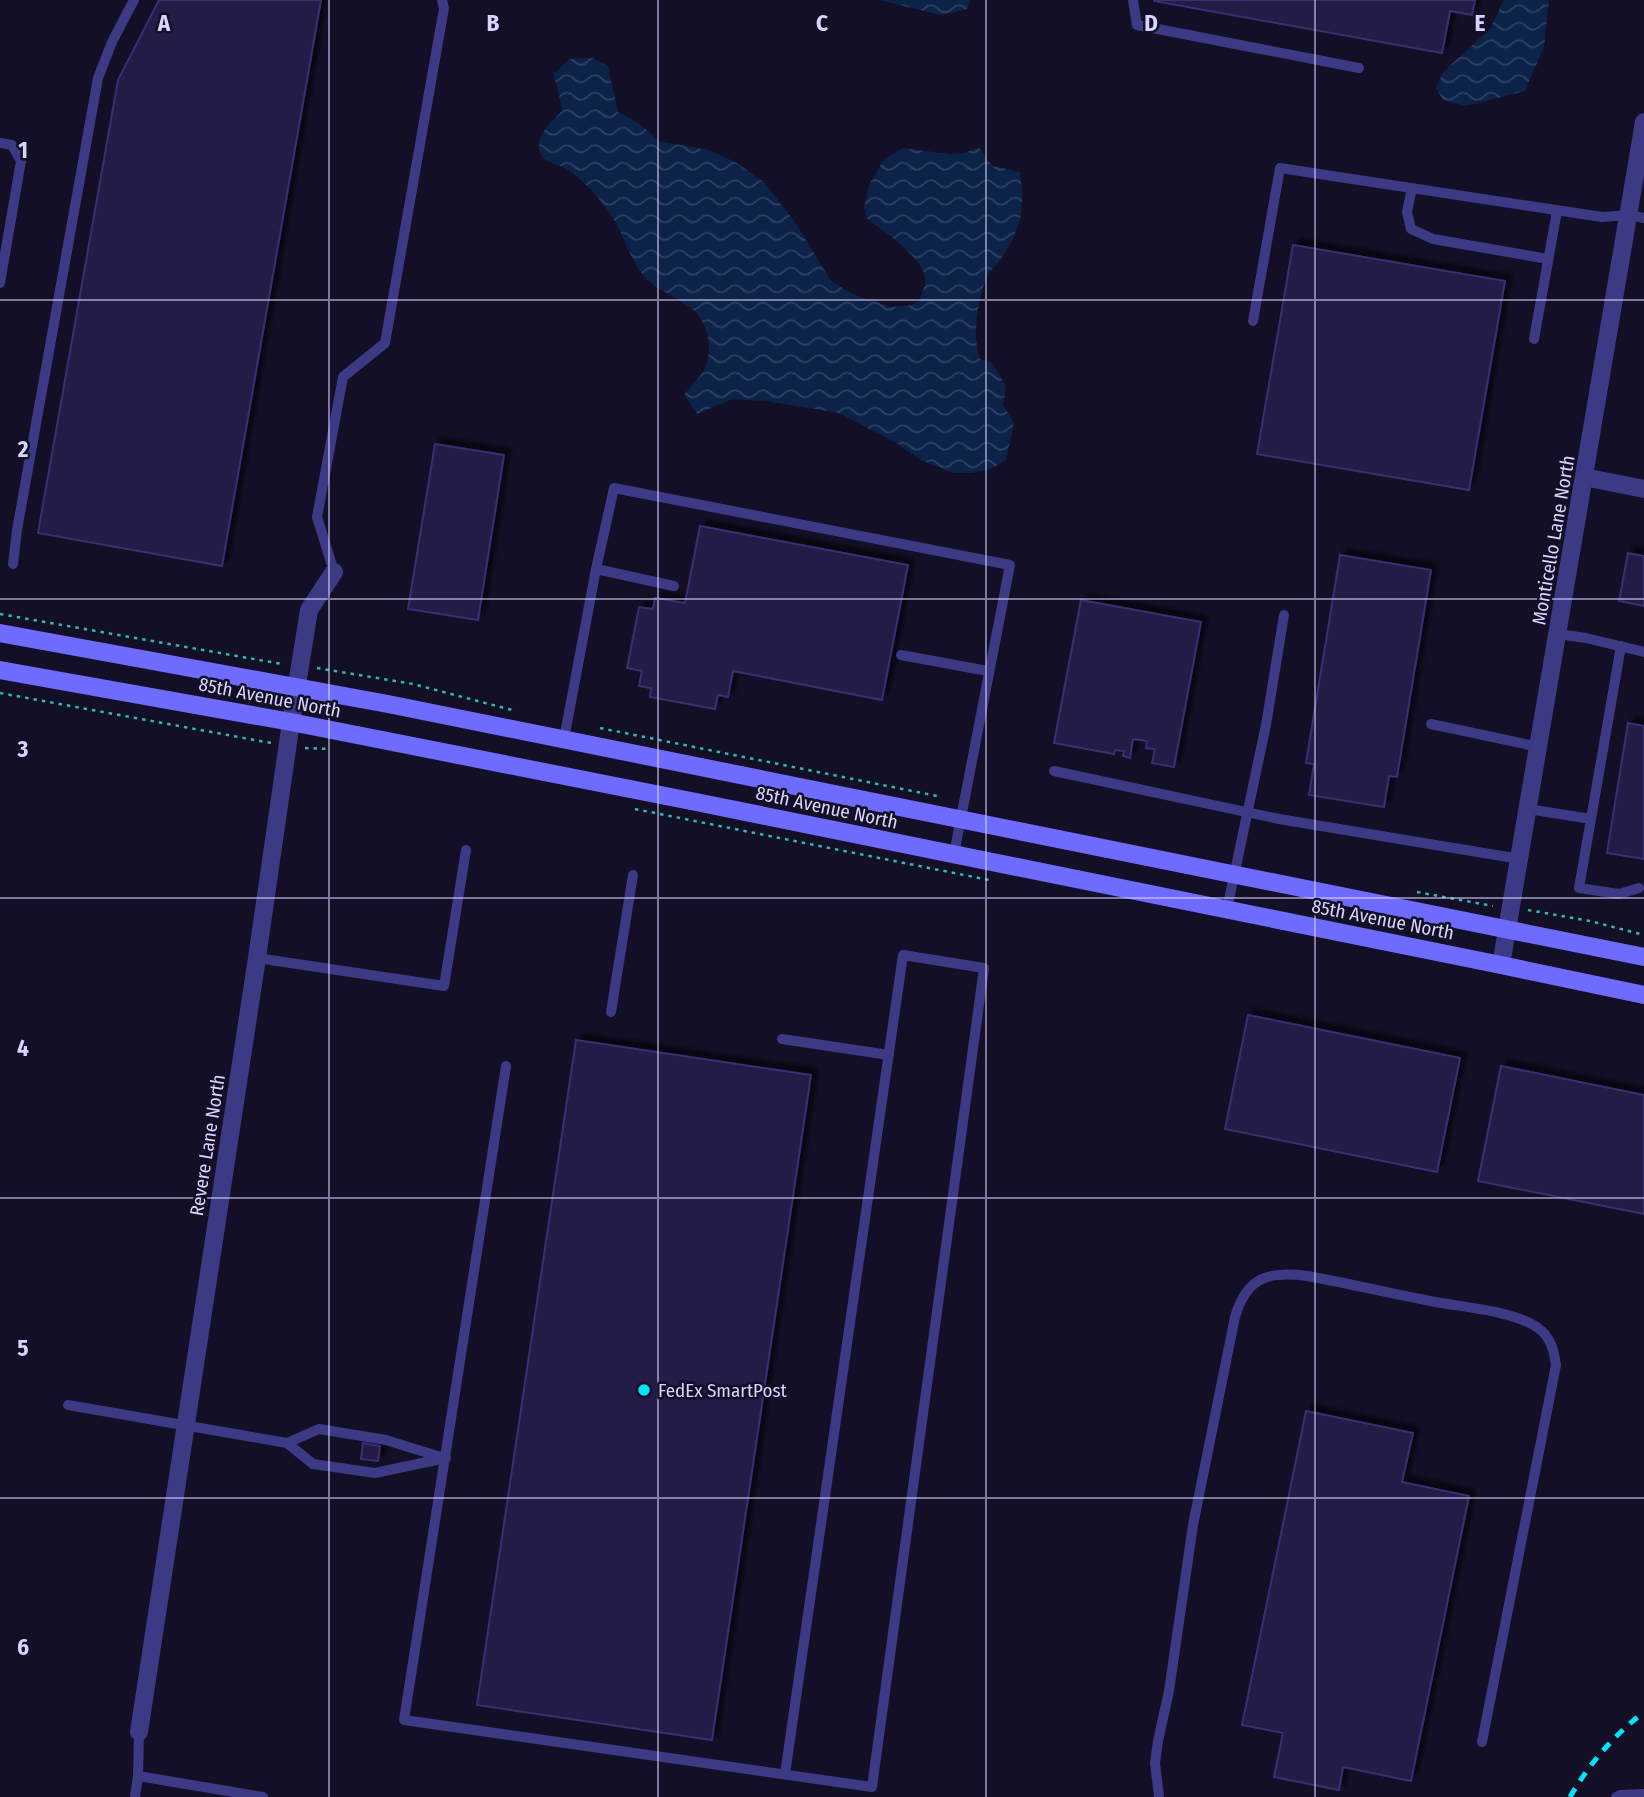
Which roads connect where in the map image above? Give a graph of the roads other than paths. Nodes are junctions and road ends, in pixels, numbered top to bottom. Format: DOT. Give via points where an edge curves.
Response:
graph roads {
  1 [pos="134,0"];
  2 [pos="442,0"];
  3 [pos="1133,0"];
  4 [pos="1359,68"];
  5 [pos="1644,122"];
  6 [pos="0,144"];
  7 [pos="1412,188"];
  8 [pos="1557,211"];
  9 [pos="1636,216"];
  10 [pos="1548,259"];
  11 [pos="0,283"];
  12 [pos="1253,321"];
  13 [pos="1534,339"];
  14 [pos="1584,477"];
  15 [pos="1644,489"];
  16 [pos="13,564"];
  17 [pos="596,569"];
  18 [pos="334,572"];
  19 [pos="674,586"];
  20 [pos="1284,615"];
  21 [pos="0,633"];
  22 [pos="1558,634"];
  23 [pos="1621,646"];
  24 [pos="1644,652"];
  25 [pos="901,655"];
  26 [pos="0,670"];
  27 [pos="988,671"];
  28 [pos="297,686"];
  29 [pos="291,722"];
  30 [pos="1431,724"];
  31 [pos="566,730"];
  32 [pos="1539,747"];
  33 [pos="1054,771"];
  34 [pos="1528,809"];
  35 [pos="1248,813"];
  36 [pos="960,819"];
  37 [pos="1591,819"];
  38 [pos="467,850"];
  39 [pos="954,854"];
  40 [pos="1520,859"];
  41 [pos="1234,874"];
  42 [pos="633,876"];
  43 [pos="1639,888"];
  44 [pos="1227,909"];
  45 [pos="1507,929"];
  46 [pos="1644,957"];
  47 [pos="257,958"];
  48 [pos="1501,965"];
  49 [pos="1644,995"];
  50 [pos="611,1012"];
  51 [pos="782,1039"];
  52 [pos="889,1055"];
  53 [pos="506,1066"];
  54 [pos="68,1405"];
  55 [pos="186,1425"];
  56 [pos="286,1443"];
  57 [pos="446,1458"];
  58 [pos="139,1731"];
  59 [pos="1482,1742"];
  60 [pos="785,1774"];
  61 [pos="138,1776"];
  62 [pos="206,1792"];
  63 [pos="1644,1794"];
  64 [pos="135,1797"];
  65 [pos="263,1797"];
  66 [pos="1159,1797"];
  67 [pos="1616,1797"];
  1 -- 16 [label="lane" via="98,78"];
  2 -- 18 [label="lane" via="385,343 343,377 317,517"];
  3 -- 4 [label="lane" via="1137,25"];
  5 -- 9 [label="street, Monticello Lane North"];
  6 -- 11 [label="lane" via="12,145 21,161"];
  7 -- 8 [label="lane"];
  7 -- 10 [label="lane" via="1407,212 1411,229 1422,235"];
  7 -- 12 [label="lane" via="1280,168"];
  8 -- 9 [label="lane"];
  8 -- 10 [label="lane"];
  9 -- 14 [label="street, Monticello Lane North"];
  10 -- 13 [label="lane"];
  14 -- 15 [label="street"];
  14 -- 22 [label="street, Monticello Lane North"];
  17 -- 19 [label="lane"];
  17 -- 27 [label="lane" via="614,488 1010,565"];
  17 -- 31 [label="lane"];
  18 -- 28 [label="street, Revere Lane North" via="309,610"];
  20 -- 35 [label="lane"];
  21 -- 28 [label="main road, 85th Avenue North"];
  22 -- 23 [label="lane"];
  22 -- 32 [label="street, Monticello Lane North"];
  23 -- 24 [label="lane"];
  23 -- 37 [label="lane"];
  25 -- 27 [label="lane"];
  26 -- 29 [label="main road, 85th Avenue North"];
  27 -- 36 [label="lane"];
  28 -- 29 [label="street, Revere Lane North"];
  28 -- 31 [label="main road, 85th Avenue North"];
  29 -- 39 [label="main road, 85th Avenue North"];
  29 -- 47 [label="street, Revere Lane North"];
  30 -- 32 [label="lane"];
  31 -- 36 [label="main road, 85th Avenue North"];
  32 -- 34 [label="street, Monticello Lane North"];
  33 -- 35 [label="lane"];
  34 -- 37 [label="lane"];
  34 -- 40 [label="street, Monticello Lane North"];
  35 -- 40 [label="lane"];
  35 -- 41 [label="lane"];
  36 -- 39 [label="lane"];
  36 -- 41 [label="main road, 85th Avenue North"];
  37 -- 43 [label="lane" via="1579,888 1619,894"];
  38 -- 47 [label="lane" via="444,986"];
  39 -- 44 [label="main road, 85th Avenue North"];
  40 -- 45 [label="street, Monticello Lane North"];
  41 -- 44 [label="lane"];
  41 -- 45 [label="main road, 85th Avenue North"];
  42 -- 50 [label="lane"];
  44 -- 48 [label="main road, 85th Avenue North"];
  45 -- 46 [label="main road, 85th Avenue North"];
  45 -- 48 [label="street, Monticello Lane North"];
  47 -- 55 [label="street, Revere Lane North"];
  48 -- 49 [label="main road, 85th Avenue North"];
  51 -- 52 [label="lane"];
  52 -- 60 [label="lane"];
  52 -- 60 [label="lane" via="903,956 984,968 872,1787"];
  53 -- 57 [label="lane"];
  54 -- 55 [label="lane"];
  55 -- 56 [label="lane"];
  55 -- 58 [label="street, Revere Lane North"];
  56 -- 57 [label="lane" via="318,1429 386,1440"];
  56 -- 57 [label="lane" via="313,1464 375,1473"];
  57 -- 60 [label="lane" via="404,1720"];
  58 -- 61 [label="lane"];
  59 -- 66 [label="lane" via="1556,1365 1549,1340 1528,1322 1497,1312 1278,1274 1252,1284 1234,1317 1157,1741"];
  61 -- 62 [label="lane"];
  61 -- 64 [label="lane"];
  62 -- 65 [label="lane"];
  63 -- 67 [label="lane"];
}
